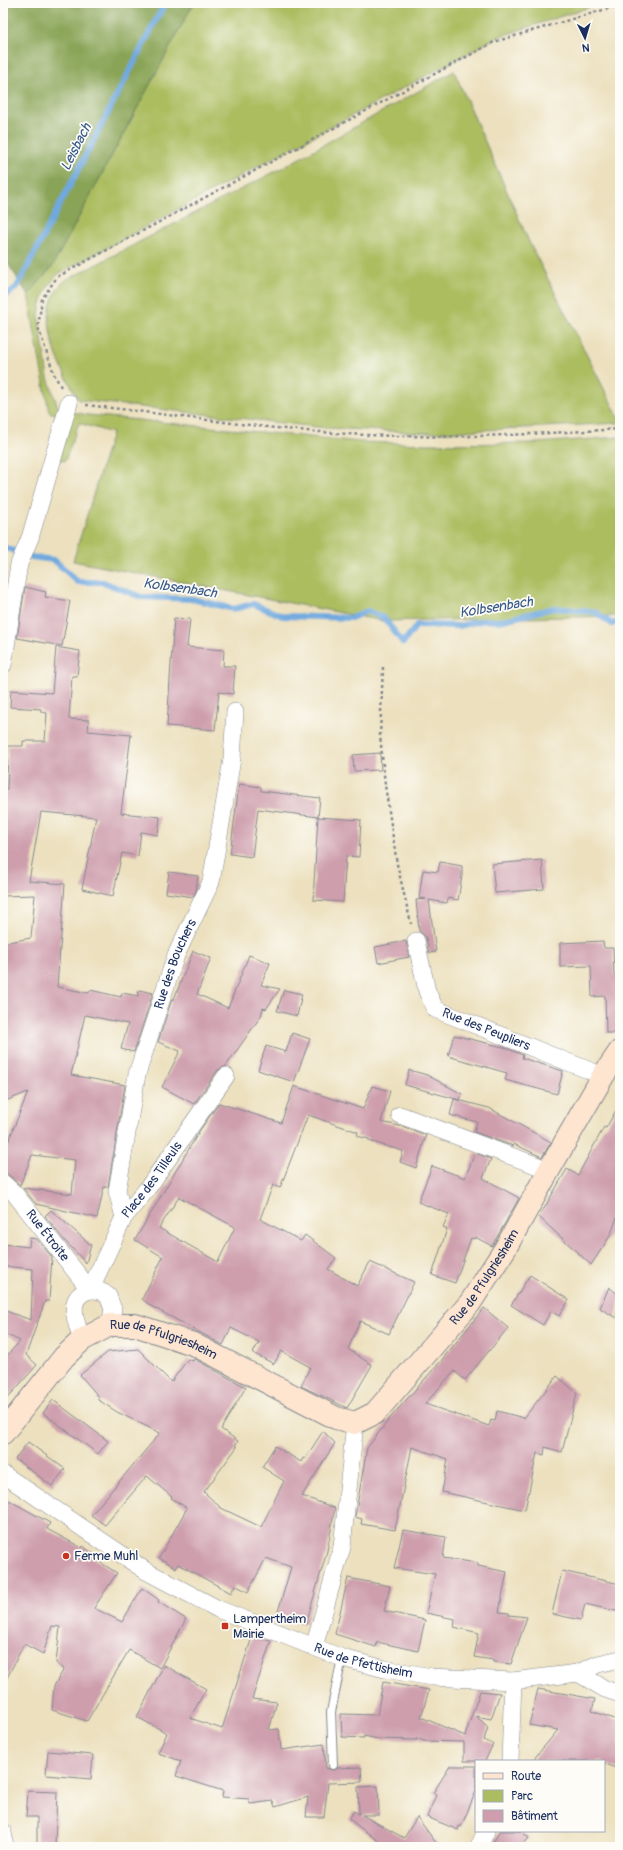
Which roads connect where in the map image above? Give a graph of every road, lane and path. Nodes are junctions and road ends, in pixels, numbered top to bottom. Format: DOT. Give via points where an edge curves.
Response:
graph roads {
  1 [pos="620,4"];
  2 [pos="69,402"];
  3 [pos="620,429"];
  4 [pos="3,665"];
  5 [pos="383,667"];
  6 [pos="235,712"];
  7 [pos="416,941"];
  8 [pos="620,1051"];
  9 [pos="226,1076"];
  10 [pos="603,1076"];
  11 [pos="400,1115"];
  12 [pos="548,1170"];
  13 [pos="3,1183"];
  14 [pos="124,1217"];
  15 [pos="90,1290"];
  16 [pos="110,1325"];
  17 [pos="82,1340"];
  18 [pos="355,1423"];
  19 [pos="3,1433"];
  20 [pos="3,1474"];
  21 [pos="314,1647"];
  22 [pos="342,1658"];
  23 [pos="620,1659"];
  24 [pos="578,1673"];
  25 [pos="513,1681"];
  26 [pos="620,1694"];
  27 [pos="510,1760"];
  28 [pos="333,1765"];
  29 [pos="3,1832"];
  30 [pos="486,1832"];
  31 [pos="5,1847"];
  32 [pos="479,1847"];
  1 -- 2 [label="path" via="494,42 57,277 42,299 38,327 54,374"];
  2 -- 3 [label="path" via="314,431 405,436 530,434"];
  2 -- 4 [label="street" via="30,538 19,564"];
  5 -- 7 [label="path" via="380,735 385,785 397,864"];
  6 -- 14 [label="street, Rue des Bouchers" via="232,759 211,882 176,955 137,1074 118,1192"];
  7 -- 10 [label="street, Rue des Peupliers" via="427,991 435,1009"];
  8 -- 10 [label="main road, Rue de Pfulgriesheim"];
  9 -- 14 [label="street, Place des Tilleuls" via="147,1189"];
  10 -- 12 [label="main road, Rue de Pfulgriesheim"];
  11 -- 12 [label="street"];
  12 -- 18 [label="main road, Rue de Pfulgriesheim" via="505,1249 470,1303 375,1413"];
  13 -- 15 [label="street, Rue Étroite" via="15,1194"];
  14 -- 15 [label="street, Place des Tilleuls"];
  15 -- 16 [label="street" via="103,1292 111,1301 113,1309"];
  15 -- 17 [label="street, Place des Tilleuls" via="77,1298 74,1306"];
  16 -- 17 [label="main road, Rue de Pfulgriesheim"];
  16 -- 18 [label="main road, Rue de Pfulgriesheim" via="135,1325 193,1344 336,1418"];
  17 -- 19 [label="main road, Rue de Pfulgriesheim" via="64,1357"];
  18 -- 21 [label="street" via="342,1547"];
  20 -- 21 [label="street, Rue de Pfettisheim" via="146,1571 218,1609"];
  21 -- 22 [label="street, Rue de Pfettisheim"];
  22 -- 25 [label="street, Rue de Pfettisheim" via="432,1677"];
  22 -- 28 [label="lane" via="331,1712"];
  23 -- 24 [label="street, Rue de Pfettisheim" via="598,1664"];
  24 -- 25 [label="street, Rue de Pfettisheim"];
  24 -- 26 [label="street" via="605,1689"];
  25 -- 27 [label="street"];
  29 -- 31 [label="street"];
  30 -- 32 [label="street"];
}
